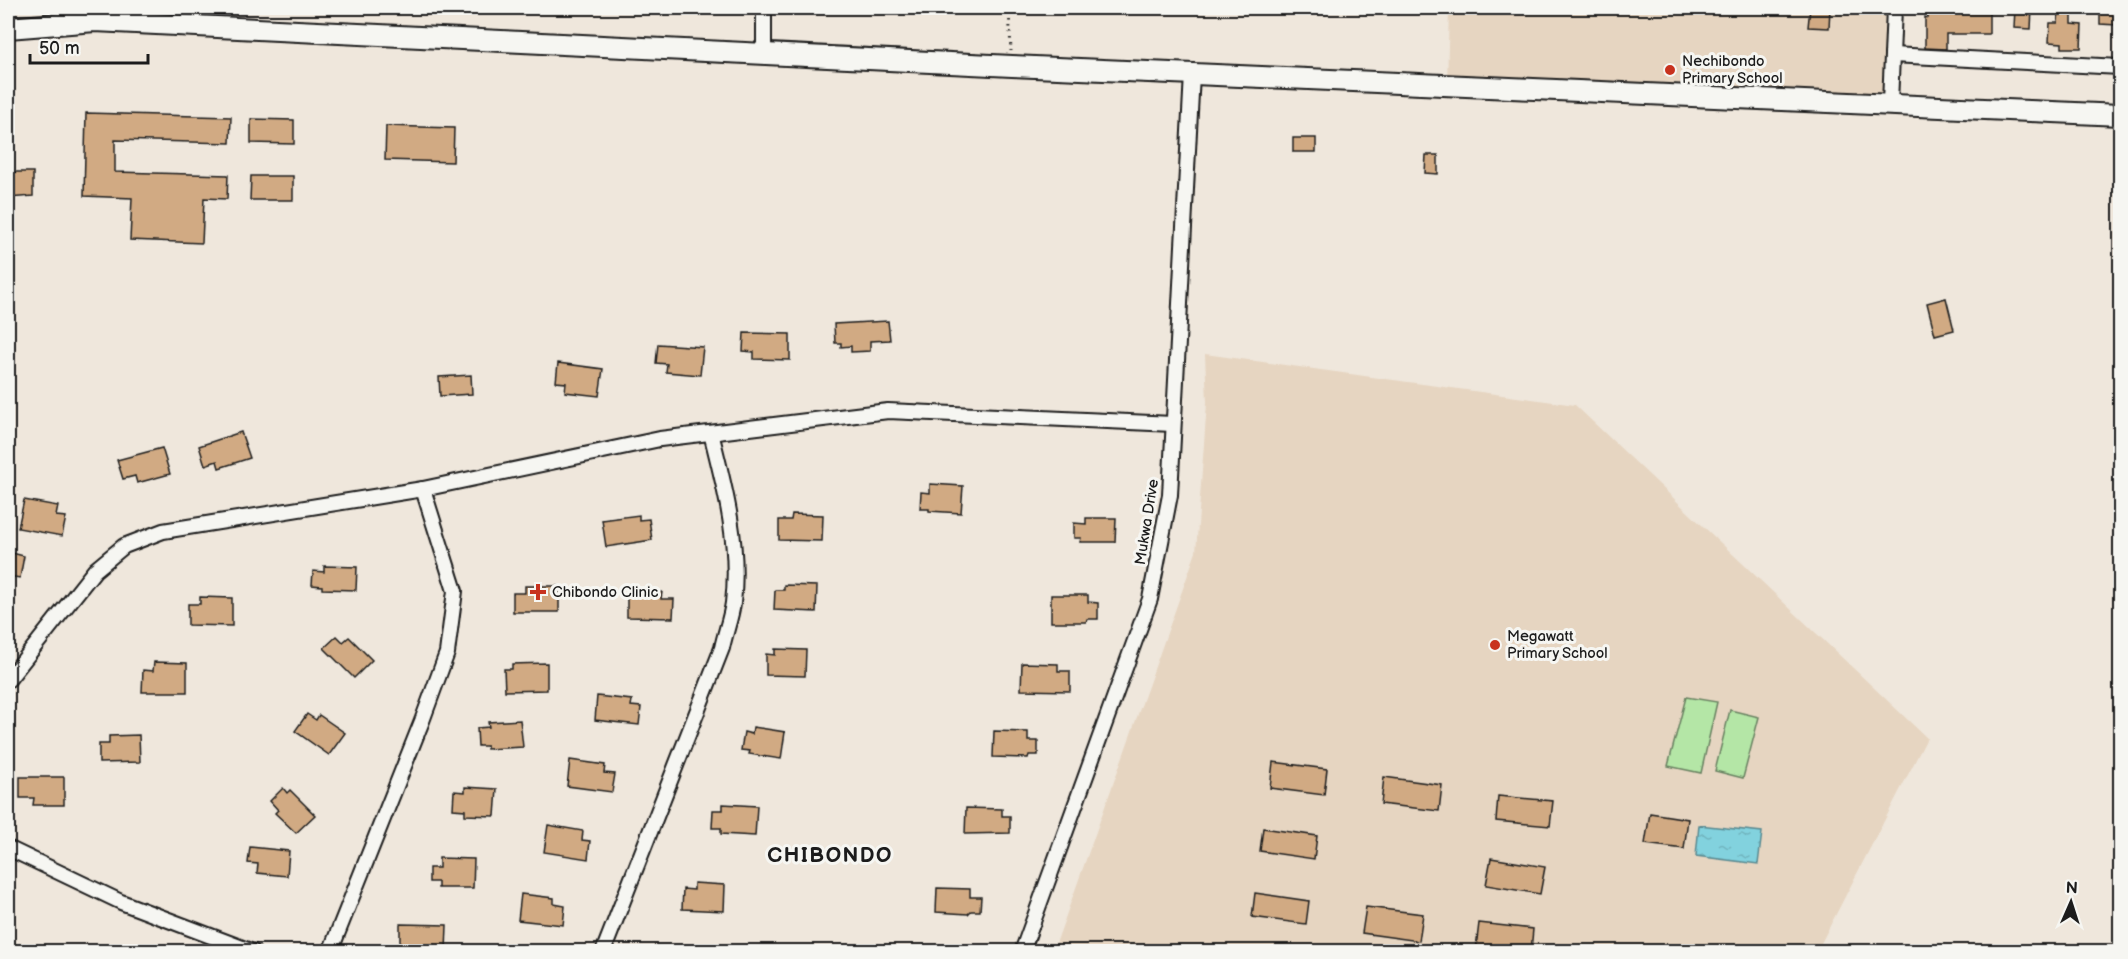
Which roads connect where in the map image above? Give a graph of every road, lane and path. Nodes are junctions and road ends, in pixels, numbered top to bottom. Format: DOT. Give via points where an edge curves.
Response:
graph roads {
  1 [pos="764,8"];
  2 [pos="1009,8"];
  3 [pos="1894,8"];
  4 [pos="8,28"];
  5 [pos="764,53"];
  6 [pos="1892,55"];
  7 [pos="1012,66"];
  8 [pos="2121,67"];
  9 [pos="1192,74"];
  10 [pos="1890,103"];
  11 [pos="2121,115"];
  12 [pos="1173,424"];
  13 [pos="711,433"];
  14 [pos="423,489"];
  15 [pos="8,680"];
  16 [pos="8,848"];
  17 [pos="253,951"];
  18 [pos="330,951"];
  19 [pos="603,951"];
  20 [pos="1022,951"];
  1 -- 5 [label="street"];
  2 -- 7 [label="path"];
  3 -- 6 [label="street"];
  4 -- 5 [label="street" via="95,21"];
  5 -- 7 [label="street"];
  6 -- 8 [label="street"];
  6 -- 10 [label="street"];
  7 -- 9 [label="street"];
  9 -- 10 [label="street"];
  9 -- 12 [label="street, Mukwa Drive"];
  10 -- 11 [label="street"];
  12 -- 13 [label="street" via="888,411"];
  12 -- 20 [label="street, Mukwa Drive" via="1170,495 1150,599"];
  13 -- 14 [label="street" via="660,439"];
  13 -- 19 [label="street" via="729,502 733,603 722,648"];
  14 -- 15 [label="street" via="163,531 124,546 95,570"];
  14 -- 18 [label="street" via="455,591 447,653"];
  16 -- 17 [label="street" via="121,902"];
}
